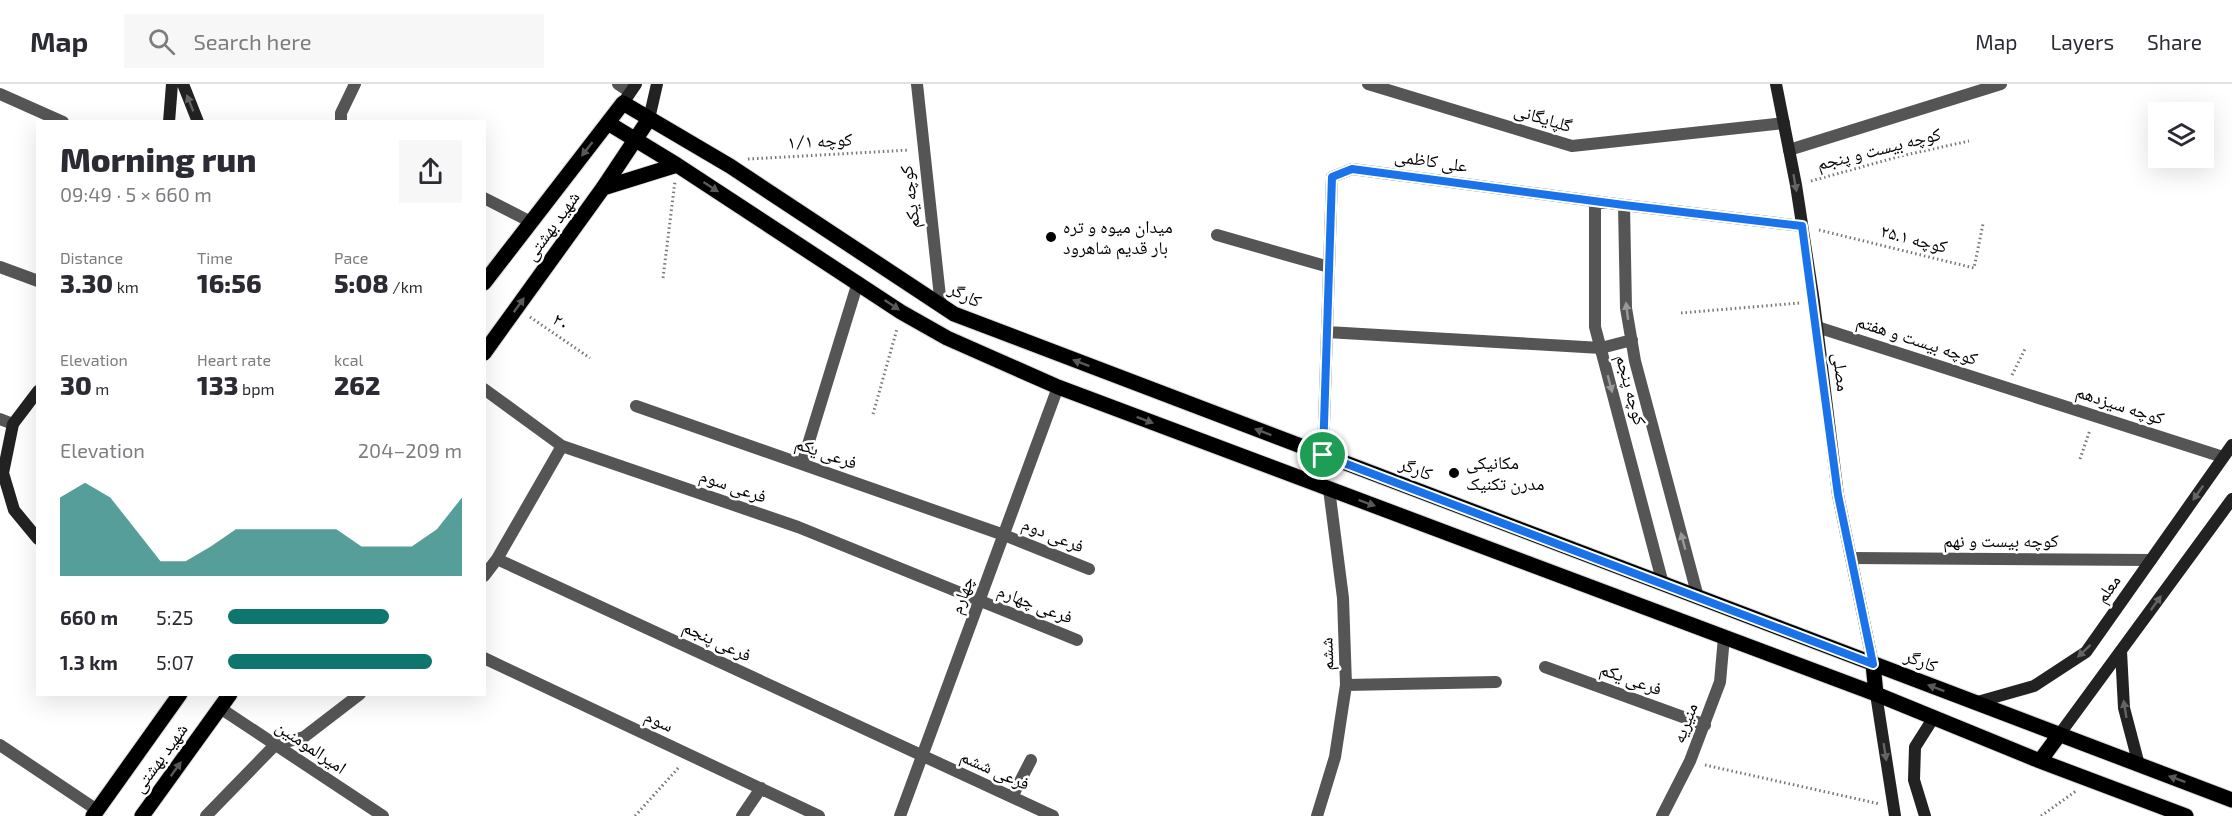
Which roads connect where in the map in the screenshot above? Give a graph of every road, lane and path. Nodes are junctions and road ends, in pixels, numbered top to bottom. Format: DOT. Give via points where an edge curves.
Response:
graph roads {
  1 [pos="172,84"];
  2 [pos="183,84"];
  3 [pos="355,84"];
  4 [pos="618,84"];
  5 [pos="657,84"];
  6 [pos="917,84"];
  7 [pos="1368,84"];
  8 [pos="1776,84"];
  9 [pos="2001,84"];
  10 [pos="630,93"];
  11 [pos="0,94"];
  12 [pos="649,119"];
  13 [pos="58,120"];
  14 [pos="169,120"];
  15 [pos="197,120"];
  16 [pos="341,120"];
  17 [pos="608,123"];
  18 [pos="1784,123"];
  19 [pos="636,140"];
  20 [pos="1969,141"];
  21 [pos="922,149"];
  22 [pos="1789,150"];
  23 [pos="720,160"];
  24 [pos="677,165"];
  25 [pos="1796,185"];
  26 [pos="603,188"];
  27 [pos="486,199"];
  28 [pos="1594,201"];
  29 [pos="1624,205"];
  30 [pos="531,222"];
  31 [pos="1983,224"];
  32 [pos="1802,226"];
  33 [pos="1216,235"];
  34 [pos="0,267"];
  35 [pos="1329,267"];
  36 [pos="663,278"];
  37 [pos="36,280"];
  38 [pos="486,280"];
  39 [pos="858,282"];
  40 [pos="1814,302"];
  41 [pos="941,306"];
  42 [pos="517,308"];
  43 [pos="902,312"];
  44 [pos="1681,313"];
  45 [pos="1817,327"];
  46 [pos="1327,332"];
  47 [pos="1632,340"];
  48 [pos="1601,348"];
  49 [pos="486,350"];
  50 [pos="2025,350"];
  51 [pos="590,358"];
  52 [pos="1058,387"];
  53 [pos="2006,387"];
  54 [pos="486,390"];
  55 [pos="36,394"];
  56 [pos="636,406"];
  57 [pos="873,414"];
  58 [pos="2094,416"];
  59 [pos="0,418"];
  60 [pos="13,424"];
  61 [pos="2232,445"];
  62 [pos="562,446"];
  63 [pos="1323,455"];
  64 [pos="2223,457"];
  65 [pos="2080,459"];
  66 [pos="802,464"];
  67 [pos="2,474"];
  68 [pos="1329,489"];
  69 [pos="2232,499"];
  70 [pos="1004,535"];
  71 [pos="36,537"];
  72 [pos="1851,558"];
  73 [pos="497,559"];
  74 [pos="2151,560"];
  75 [pos="1089,569"];
  76 [pos="486,573"];
  77 [pos="1663,584"];
  78 [pos="1698,597"];
  79 [pos="979,601"];
  80 [pos="1724,637"];
  81 [pos="1077,640"];
  82 [pos="2121,651"];
  83 [pos="486,659"];
  84 [pos="1873,664"];
  85 [pos="1545,667"];
  86 [pos="1496,682"];
  87 [pos="1346,686"];
  88 [pos="1876,694"];
  89 [pos="179,696"];
  90 [pos="229,696"];
  91 [pos="357,696"];
  92 [pos="1974,702"];
  93 [pos="220,708"];
  94 [pos="1934,717"];
  95 [pos="1705,725"];
  96 [pos="2059,735"];
  97 [pos="0,745"];
  98 [pos="275,745"];
  99 [pos="690,755"];
  100 [pos="922,756"];
  101 [pos="1031,760"];
  102 [pos="1690,761"];
  103 [pos="2040,761"];
  104 [pos="2139,765"];
  105 [pos="2092,781"];
  106 [pos="761,788"];
  107 [pos="1012,797"];
  108 [pos="2232,800"];
  109 [pos="1894,812"];
  110 [pos="95,813"];
  111 [pos="142,816"];
  112 [pos="206,816"];
  113 [pos="383,816"];
  114 [pos="635,816"];
  115 [pos="742,816"];
  116 [pos="819,816"];
  117 [pos="900,816"];
  118 [pos="1053,816"];
  119 [pos="1317,816"];
  120 [pos="1662,816"];
  121 [pos="1925,816"];
  122 [pos="2041,816"];
  123 [pos="2186,816"];
  1 -- 14 [label="street"];
  15 -- 2 [label="street, one-way"];
  3 -- 16 [label="street"];
  4 -- 10 [label="street"];
  5 -- 12 [label="street"];
  6 -- 21 [label="street, کوچه یکم"];
  7 -- 18 [label="street, گلپایگانی" via="1572,146"];
  8 -- 18 [label="street, مصلی"];
  9 -- 22 [label="street"];
  10 -- 12 [label="main road, کارگر"];
  10 -- 17 [label="main road, شهید بهشتی"];
  11 -- 13 [label="street"];
  12 -- 19 [label="main road, شهید بهشتی"];
  12 -- 23 [label="main road, کارگر"];
  17 -- 19 [label="main road"];
  17 -- 30 [label="main road, شهید بهشتی, one-way"];
  18 -- 22 [label="street, مصلی"];
  19 -- 24 [label="main road"];
  19 -- 26 [label="main road, شهید بهشتی"];
  20 -- 25 [label="path, کوچه بیست و پنجم"];
  21 -- 23 [label="path, کوچه ۱/۱"];
  21 -- 41 [label="street, کوچه یکم"];
  22 -- 25 [label="street, مصلی, one-way"];
  23 -- 41 [label="main road, کارگر"];
  24 -- 26 [label="main road"];
  24 -- 36 [label="path"];
  24 -- 39 [label="main road, one-way"];
  25 -- 32 [label="street, مصلی"];
  42 -- 26 [label="main road, شهید بهشتی, one-way"];
  27 -- 30 [label="street"];
  28 -- 29 [label="street, علی کاظمی"];
  28 -- 35 [label="street, علی کاظمی" via="1352,169 1332,177"];
  28 -- 48 [label="street, کوچه پنجم" via="1595,327"];
  29 -- 32 [label="street, علی کاظمی"];
  47 -- 29 [label="street, one-way" via="1626,308"];
  30 -- 38 [label="main road, شهید بهشتی"];
  31 -- 32 [label="path, کوچه ۲۵.۱" via="1974,268"];
  32 -- 40 [label="street, مصلی"];
  33 -- 35 [label="street"];
  34 -- 37 [label="street"];
  35 -- 46 [label="street, علی کاظمی"];
  39 -- 43 [label="main road, one-way"];
  39 -- 66 [label="street"];
  40 -- 44 [label="path"];
  40 -- 45 [label="street, مصلی"];
  63 -- 41 [label="main road, کارگر, one-way" via="954,315"];
  42 -- 49 [label="main road, شهید بهشتی"];
  42 -- 51 [label="path, ۲۰"];
  43 -- 52 [label="main road" via="947,338"];
  43 -- 57 [label="path"];
  45 -- 53 [label="street, کوچه بیست و هفتم"];
  45 -- 72 [label="street, مصلی" via="1838,495"];
  46 -- 48 [label="street"];
  46 -- 63 [label="street, علی کاظمی"];
  47 -- 48 [label="street"];
  78 -- 47 [label="street, one-way"];
  48 -- 77 [label="street, کوچه پنجم, one-way"];
  50 -- 53 [label="path"];
  52 -- 68 [label="main road, one-way"];
  52 -- 70 [label="street, چهارم"];
  53 -- 58 [label="street, کوچه سیزدهم"];
  54 -- 62 [label="street, فرعی سوم"];
  55 -- 60 [label="street"];
  56 -- 66 [label="street, فرعی یکم"];
  58 -- 64 [label="street, کوچه سیزدهم"];
  58 -- 65 [label="path"];
  59 -- 60 [label="street"];
  60 -- 67 [label="street"];
  61 -- 64 [label="street, معلم"];
  62 -- 73 [label="street"];
  62 -- 79 [label="street, فرعی سوم" via="798,528"];
  63 -- 77 [label="main road, کارگر"];
  64 -- 74 [label="street, معلم, one-way"];
  66 -- 70 [label="street, فرعی یکم"];
  67 -- 71 [label="street" via="14,510"];
  68 -- 80 [label="main road, one-way"];
  68 -- 87 [label="street, ششم" via="1343,598"];
  82 -- 69 [label="street, one-way"];
  70 -- 75 [label="street, فرعی دوم"];
  70 -- 79 [label="street, چهارم"];
  72 -- 74 [label="street, کوچه بیست و نهم"];
  72 -- 84 [label="street, مصلی"];
  73 -- 76 [label="street"];
  73 -- 100 [label="street, فرعی پنجم"];
  74 -- 92 [label="street, معلم, one-way" via="2086,652 2034,686"];
  77 -- 78 [label="main road, کارگر"];
  78 -- 84 [label="main road, کارگر"];
  79 -- 81 [label="street, فرعی چهارم"];
  79 -- 100 [label="street, چهارم"];
  80 -- 88 [label="main road"];
  80 -- 95 [label="street, منیریه" via="1720,682"];
  82 -- 96 [label="street"];
  104 -- 82 [label="street, one-way" via="2124,708"];
  83 -- 99 [label="street, سوم"];
  84 -- 88 [label="main road"];
  92 -- 84 [label="main road, کارگر, one-way"];
  85 -- 95 [label="street, فرعی یکم"];
  86 -- 87 [label="street"];
  87 -- 119 [label="street, ششم" via="1335,757"];
  88 -- 94 [label="main road"];
  88 -- 109 [label="street, one-way"];
  89 -- 110 [label="main road, شهید بهشتی"];
  90 -- 93 [label="main road, شهید بهشتی"];
  91 -- 98 [label="street" via="304,737"];
  92 -- 96 [label="main road, کارگر"];
  93 -- 98 [label="street, امیرالمومنین"];
  111 -- 93 [label="main road, شهید بهشتی, one-way"];
  94 -- 103 [label="main road"];
  94 -- 121 [label="street" via="1915,747 1914,780"];
  95 -- 102 [label="street, منیریه"];
  96 -- 103 [label="main road"];
  96 -- 104 [label="main road, کارگر"];
  97 -- 110 [label="street"];
  98 -- 112 [label="street"];
  98 -- 113 [label="street, امیرالمومنین"];
  99 -- 106 [label="street, سوم"];
  99 -- 114 [label="path"];
  100 -- 107 [label="street, فرعی ششم"];
  100 -- 117 [label="street, چهارم"];
  101 -- 107 [label="street"];
  102 -- 109 [label="path"];
  102 -- 120 [label="street, منیریه"];
  103 -- 105 [label="main road"];
  108 -- 104 [label="main road, کارگر, one-way"];
  105 -- 122 [label="path"];
  105 -- 123 [label="main road"];
  106 -- 115 [label="street"];
  106 -- 116 [label="street, سوم"];
  107 -- 118 [label="street, فرعی ششم"];
}
